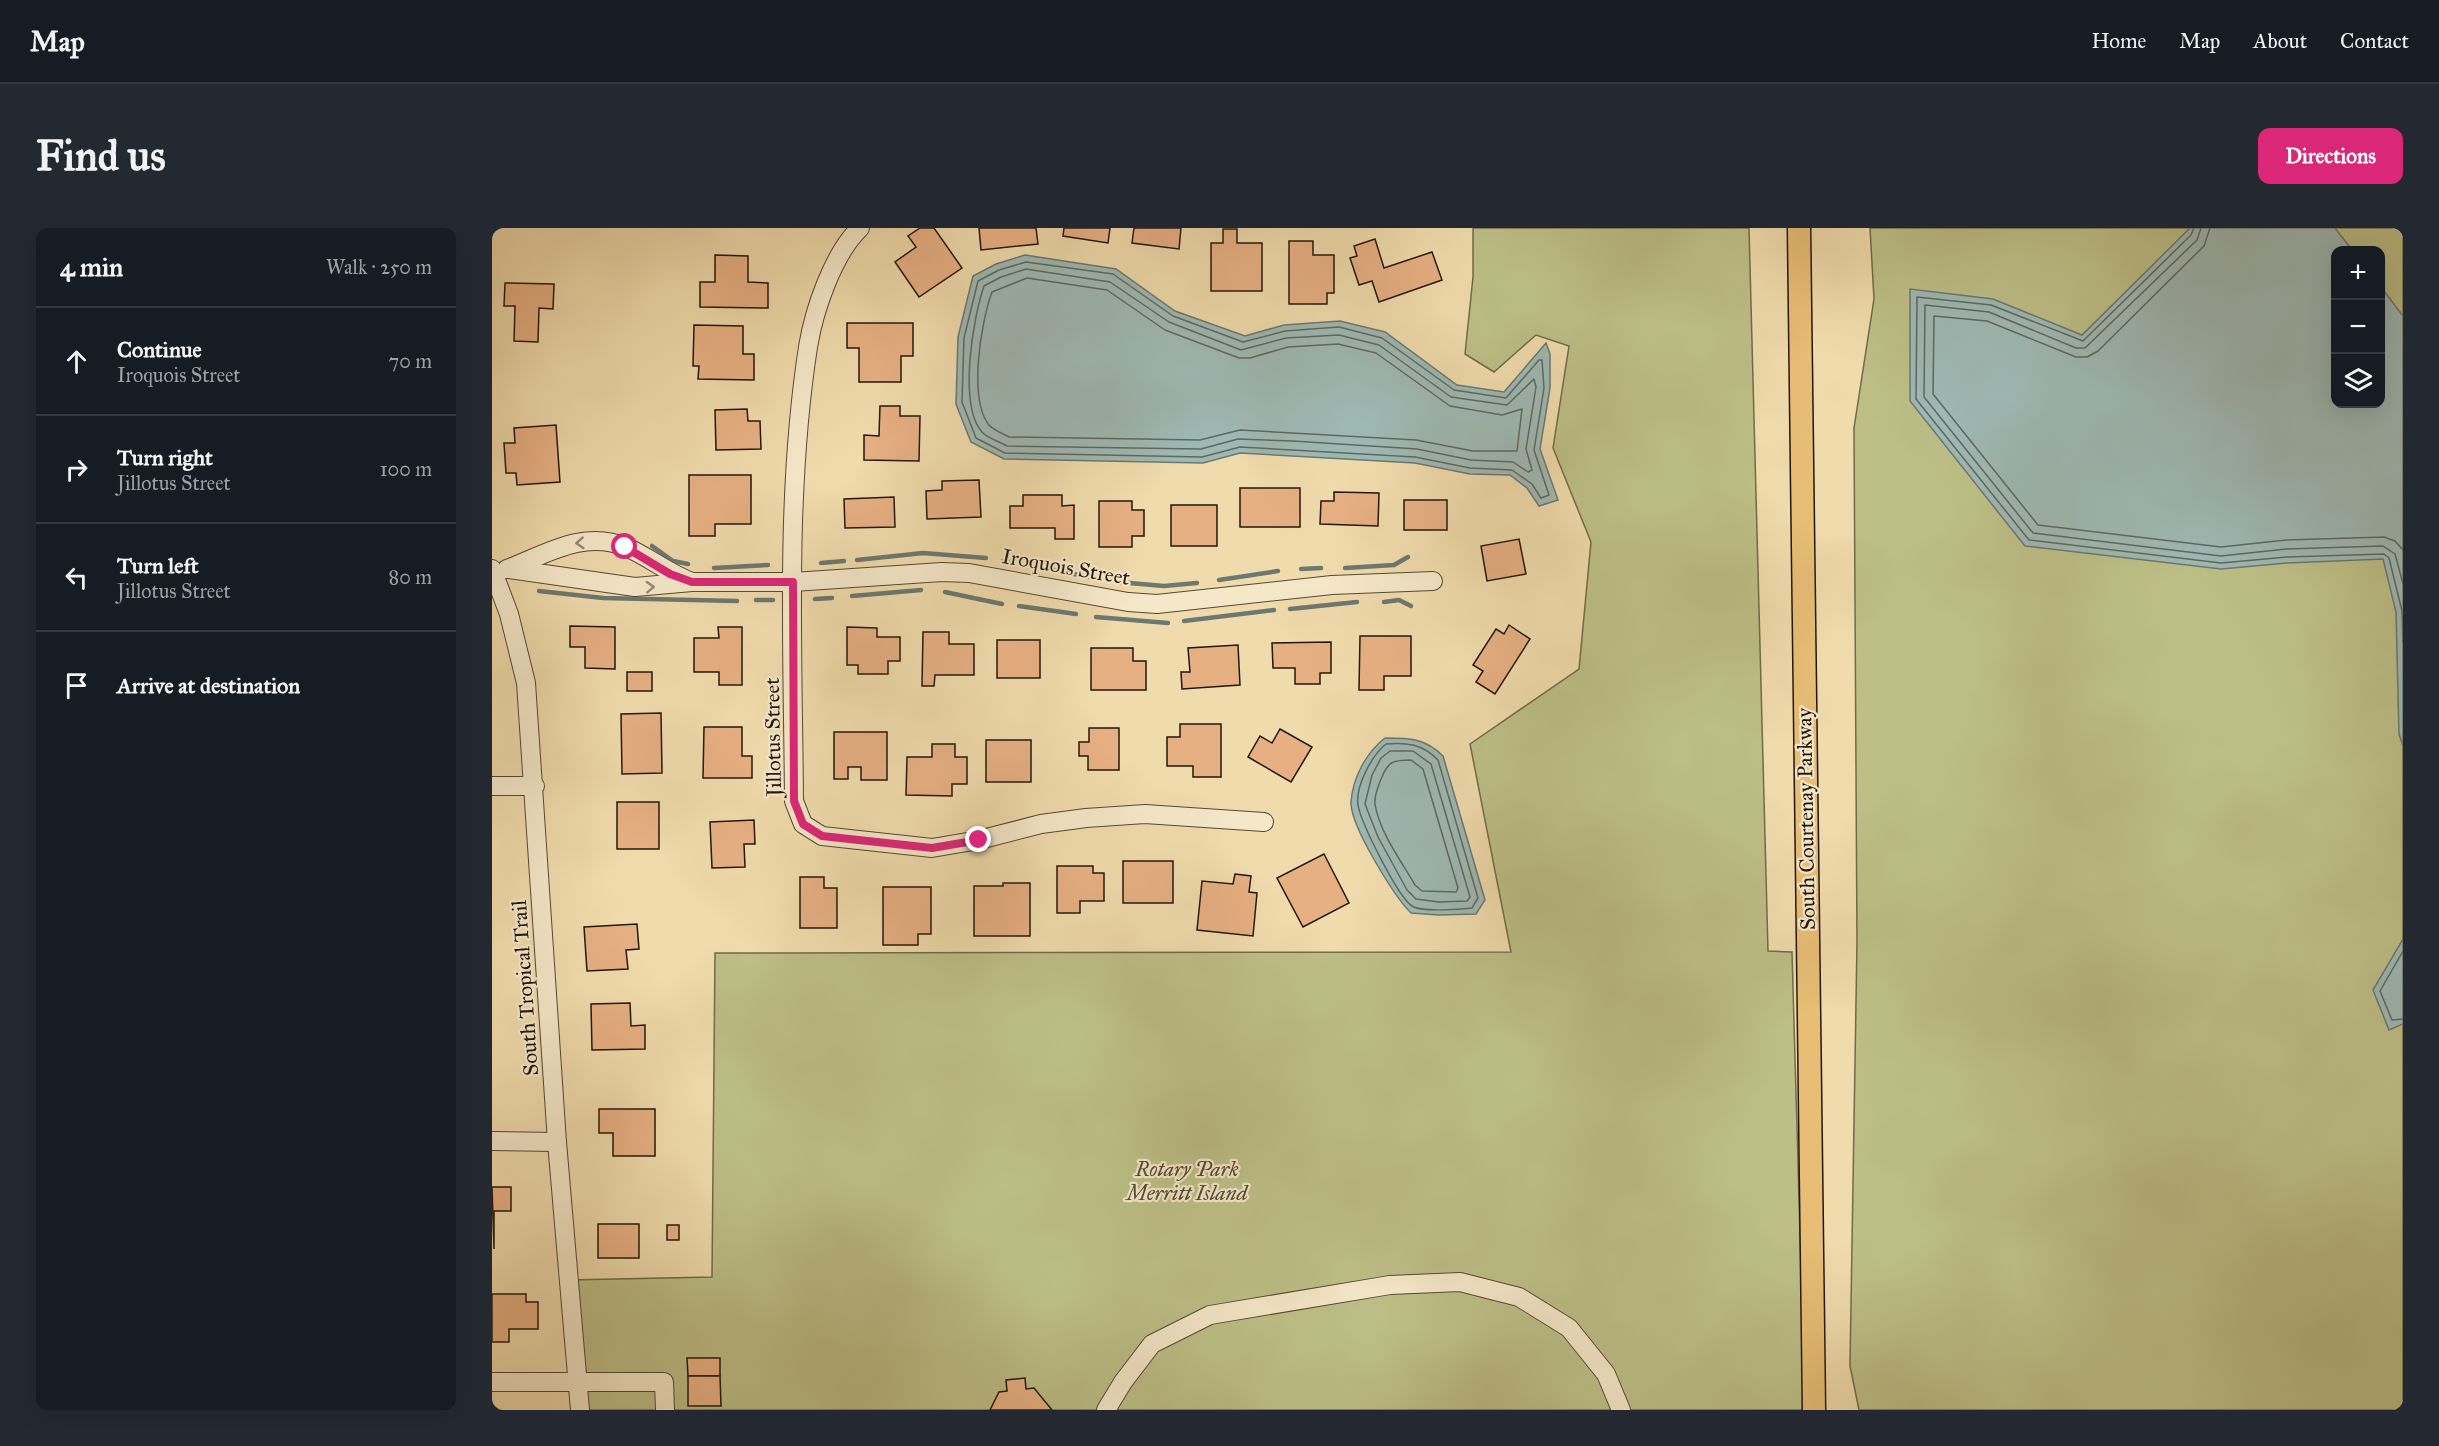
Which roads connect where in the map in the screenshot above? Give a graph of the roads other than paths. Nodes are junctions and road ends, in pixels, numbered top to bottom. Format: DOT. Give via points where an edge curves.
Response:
graph roads {
  1 [pos="860,228"];
  2 [pos="1799,228"];
  3 [pos="498,570"];
  4 [pos="1432,581"];
  5 [pos="692,582"];
  6 [pos="793,582"];
  7 [pos="500,614"];
  8 [pos="492,786"];
  9 [pos="535,786"];
  10 [pos="1264,822"];
  11 [pos="492,1141"];
  12 [pos="557,1142"];
  13 [pos="492,1382"];
  14 [pos="577,1383"];
  15 [pos="1106,1409"];
  16 [pos="580,1410"];
  17 [pos="665,1410"];
  18 [pos="1621,1410"];
  19 [pos="1814,1410"];
  1 -- 6 [label="street, Jillotus Street" via="849,239 826,285 808,345 797,449"];
  2 -- 19 [label="main road, South Courtenay Parkway"];
  3 -- 5 [label="street, Iroquois Street, one-way" via="635,587"];
  5 -- 3 [label="street, Iroquois Street, one-way" via="670,574 625,547 603,542 573,543"];
  3 -- 7 [label="street, South Tropical Trail"];
  4 -- 6 [label="street, Iroquois Street" via="1332,585 1157,603 1128,602 960,573"];
  5 -- 6 [label="street, Iroquois Street"];
  6 -- 10 [label="street, Jillotus Street" via="794,801 803,824 822,836 932,848 1086,818 1145,814"];
  7 -- 9 [label="street, South Tropical Trail" via="526,683"];
  8 -- 9 [label="street"];
  9 -- 12 [label="street, South Tropical Trail"];
  11 -- 12 [label="street"];
  12 -- 14 [label="street, South Tropical Trail"];
  13 -- 14 [label="street"];
  14 -- 16 [label="street, South Tropical Trail"];
  14 -- 17 [label="street" via="664,1382"];
  15 -- 18 [label="street" via="1152,1344 1210,1315 1389,1285 1460,1282 1519,1298 1569,1328 1606,1374"];
}
